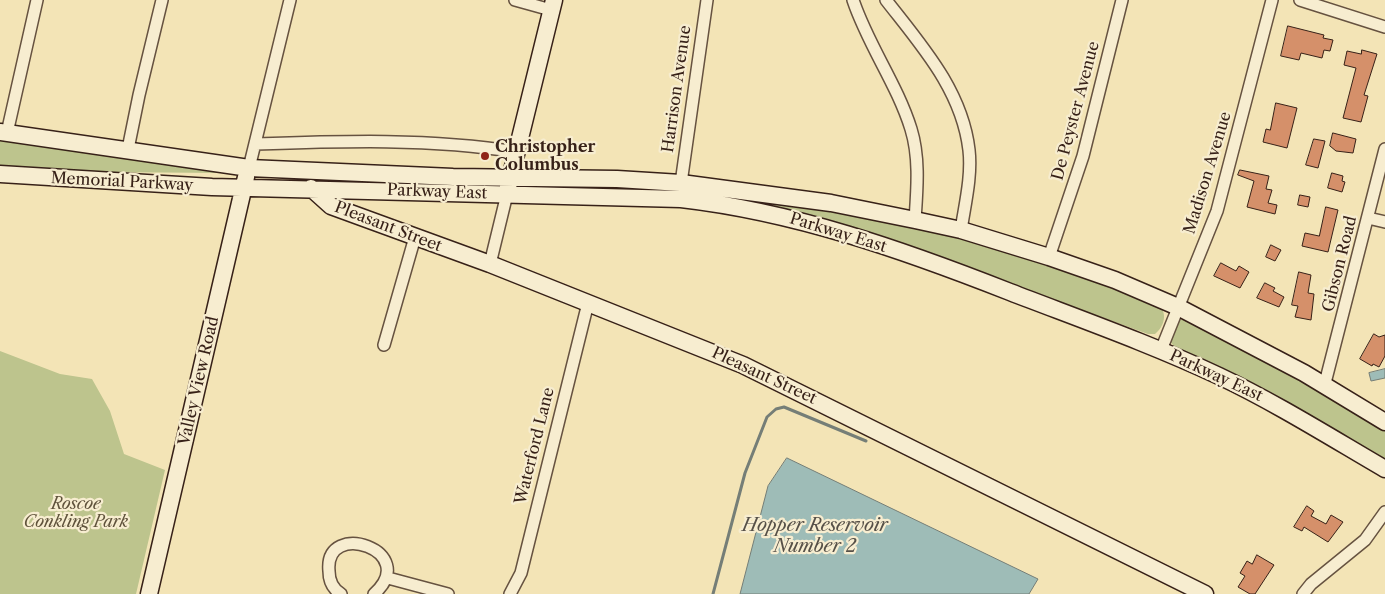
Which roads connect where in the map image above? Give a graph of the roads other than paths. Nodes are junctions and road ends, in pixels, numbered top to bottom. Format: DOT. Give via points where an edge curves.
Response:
graph roads {
  1 [pos="37,0"];
  2 [pos="162,0"];
  3 [pos="290,0"];
  4 [pos="515,0"];
  5 [pos="707,0"];
  6 [pos="853,0"];
  7 [pos="886,0"];
  8 [pos="1122,0"];
  9 [pos="1272,0"];
  10 [pos="1300,0"];
  11 [pos="552,5"];
  12 [pos="1385,27"];
  13 [pos="4,133"];
  14 [pos="255,144"];
  15 [pos="128,149"];
  16 [pos="1385,149"];
  17 [pos="517,152"];
  18 [pos="248,168"];
  19 [pos="0,174"];
  20 [pos="511,178"];
  21 [pos="681,183"];
  22 [pos="244,187"];
  23 [pos="311,188"];
  24 [pos="507,194"];
  25 [pos="1368,218"];
  26 [pos="915,220"];
  27 [pos="1385,222"];
  28 [pos="961,230"];
  29 [pos="415,237"];
  30 [pos="1049,257"];
  31 [pos="490,264"];
  32 [pos="588,303"];
  33 [pos="1178,308"];
  34 [pos="384,345"];
  35 [pos="1161,350"];
  36 [pos="1324,387"];
  37 [pos="1385,422"];
  38 [pos="1385,469"];
  39 [pos="1385,512"];
  40 [pos="388,578"];
  41 [pos="149,594"];
  42 [pos="341,594"];
  43 [pos="374,594"];
  44 [pos="448,594"];
  45 [pos="510,594"];
  46 [pos="1205,594"];
  47 [pos="1303,594"];
  1 -- 13 [label="street"];
  2 -- 15 [label="street"];
  3 -- 14 [label="street"];
  4 -- 11 [label="street"];
  5 -- 21 [label="street, Harrison Avenue"];
  6 -- 26 [label="street" via="862,26 901,101 912,130 917,160"];
  7 -- 28 [label="street" via="931,57 951,89 962,118 969,164"];
  8 -- 30 [label="street, De Peyster Avenue" via="1083,156"];
  9 -- 33 [label="street, Madison Avenue" via="1217,211"];
  10 -- 12 [label="street"];
  11 -- 17 [label="street"];
  13 -- 15 [label="street"];
  14 -- 17 [label="street" via="431,142"];
  14 -- 18 [label="street"];
  15 -- 18 [label="street"];
  16 -- 25 [label="street, Gibson Road"];
  17 -- 20 [label="street"];
  18 -- 20 [label="street, Parkway East"];
  18 -- 22 [label="street, Valley View Road"];
  19 -- 22 [label="street, Memorial Parkway"];
  20 -- 21 [label="street, Parkway East"];
  20 -- 24 [label="street"];
  21 -- 26 [label="street, Parkway East" via="832,203"];
  22 -- 23 [label="street, Parkway East"];
  22 -- 41 [label="street, Valley View Road"];
  23 -- 24 [label="street, Parkway East"];
  23 -- 29 [label="street, Pleasant Street" via="331,206"];
  24 -- 31 [label="street"];
  24 -- 35 [label="street, Parkway East" via="681,199 767,212 863,239 969,276"];
  25 -- 27 [label="street"];
  25 -- 36 [label="street, Gibson Road"];
  26 -- 28 [label="street, Parkway East"];
  28 -- 30 [label="street, Parkway East"];
  29 -- 31 [label="street, Pleasant Street"];
  29 -- 34 [label="street"];
  30 -- 33 [label="street, Parkway East" via="1114,280"];
  31 -- 32 [label="street, Pleasant Street"];
  32 -- 45 [label="street, Waterford Lane" via="521,573"];
  32 -- 46 [label="street, Pleasant Street" via="744,365"];
  33 -- 35 [label="street, Madison Avenue"];
  33 -- 36 [label="street, Parkway East" via="1256,347"];
  35 -- 38 [label="street, Parkway East" via="1264,399"];
  36 -- 37 [label="street, Parkway East"];
  39 -- 47 [label="street" via="1364,540"];
  40 -- 42 [label="street" via="388,569 377,552 359,543 348,543 338,548 328,565 329,579"];
  40 -- 43 [label="street"];
  40 -- 44 [label="street"];
}
